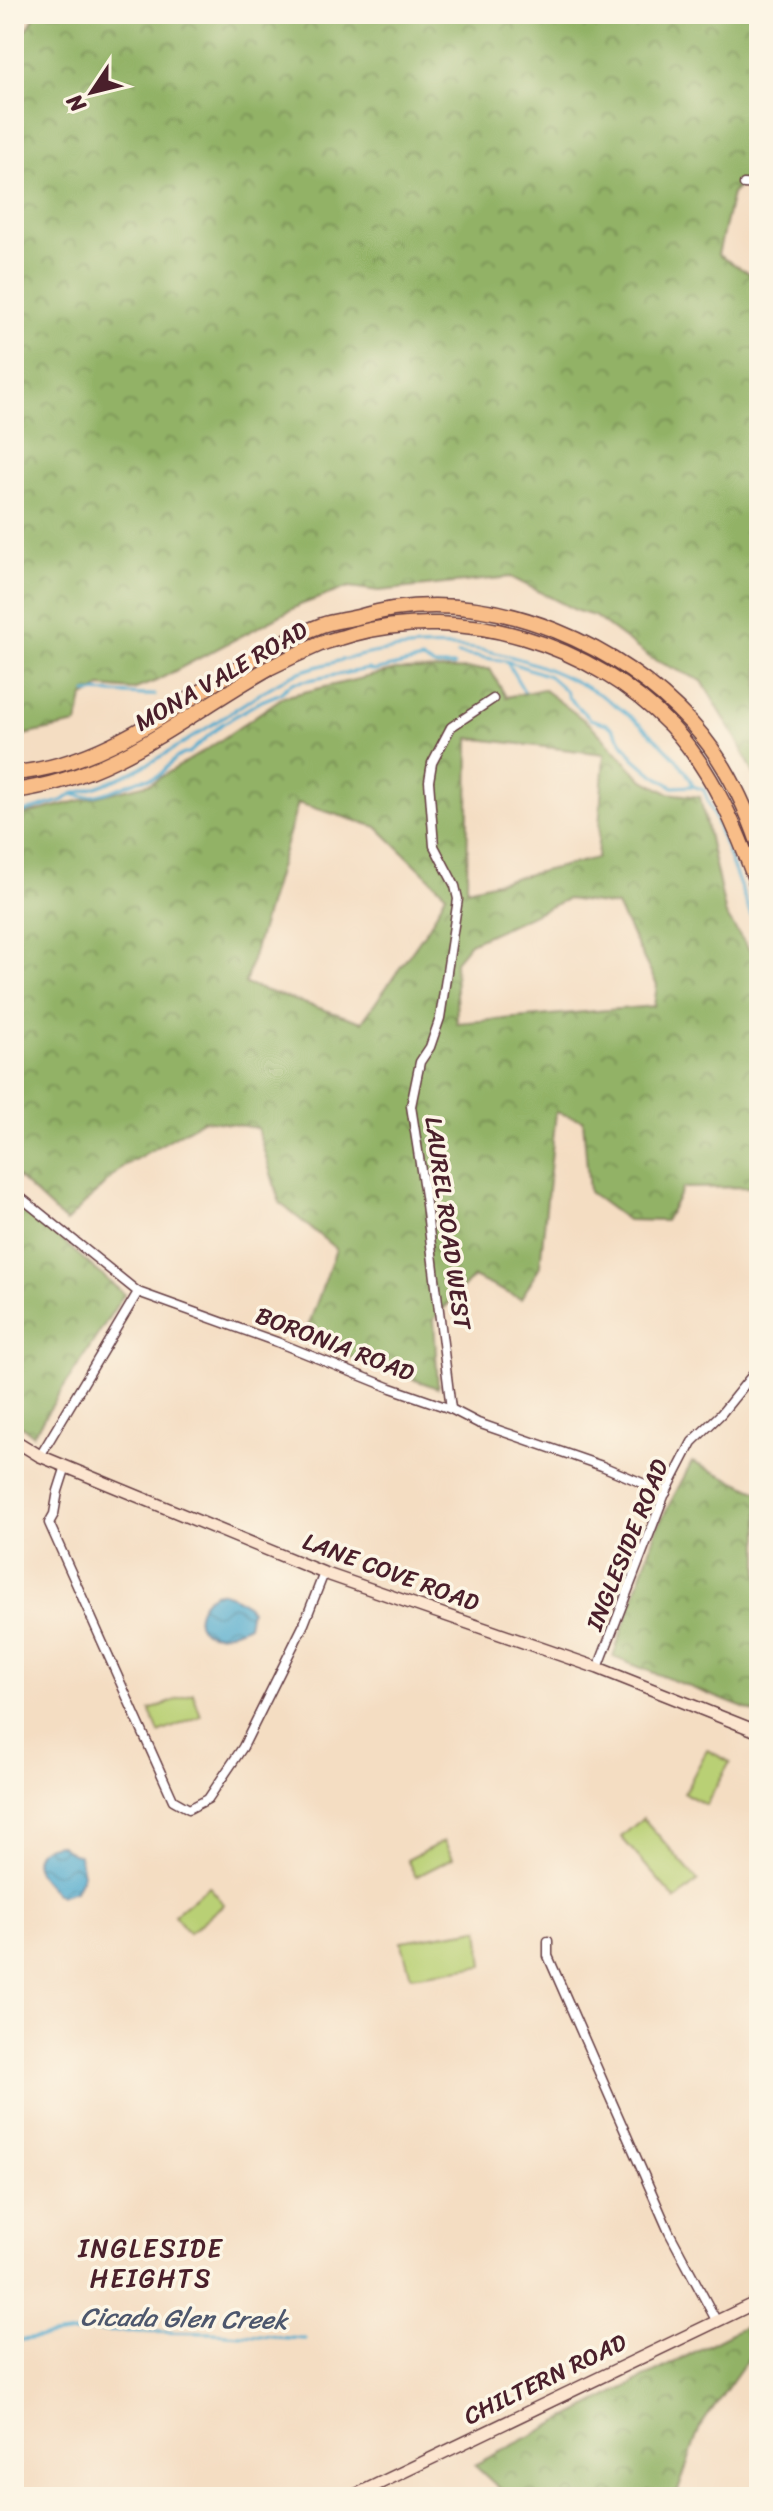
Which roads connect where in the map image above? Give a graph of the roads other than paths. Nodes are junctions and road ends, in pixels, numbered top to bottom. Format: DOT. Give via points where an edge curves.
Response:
graph roads {
  1 [pos="744,184"];
  2 [pos="759,185"];
  3 [pos="493,699"];
  4 [pos="14,773"];
  5 [pos="14,791"];
  6 [pos="759,845"];
  7 [pos="759,890"];
  8 [pos="14,1192"];
  9 [pos="138,1292"];
  10 [pos="759,1367"];
  11 [pos="451,1409"];
  12 [pos="14,1440"];
  13 [pos="40,1456"];
  14 [pos="66,1466"];
  15 [pos="666,1493"];
  16 [pos="324,1573"];
  17 [pos="598,1668"];
  18 [pos="759,1732"];
  19 [pos="548,1941"];
  20 [pos="759,2301"];
  21 [pos="717,2322"];
  22 [pos="351,2497"];
  1 -- 2 [label="street"];
  3 -- 11 [label="street, LAUREL ROAD WEST" via="451,727 432,763 429,781 434,846 458,899 444,1003 420,1062 411,1106"];
  4 -- 6 [label="highway, MONA VALE ROAD" via="65,763 109,746 256,656 323,625 394,609 475,609 584,643 669,701 728,775"];
  5 -- 7 [label="highway, MONA VALE ROAD" via="89,772 126,756 270,668 323,643 379,627 495,629 581,660 628,689 671,726 714,784"];
  8 -- 9 [label="street, BORONIA ROAD"];
  9 -- 11 [label="street, BORONIA ROAD"];
  9 -- 13 [label="street"];
  10 -- 15 [label="street, INGLESIDE ROAD" via="692,1442"];
  11 -- 15 [label="street, BORONIA ROAD"];
  12 -- 13 [label="street, LANE COVE ROAD"];
  13 -- 14 [label="street, LANE COVE ROAD"];
  14 -- 16 [label="street, LANE COVE ROAD"];
  14 -- 16 [label="street" via="49,1523 173,1800 189,1809 208,1799 243,1747"];
  15 -- 17 [label="street, INGLESIDE ROAD"];
  16 -- 17 [label="street, LANE COVE ROAD"];
  17 -- 18 [label="street, LANE COVE ROAD"];
  19 -- 21 [label="street" via="550,1960 584,2042 669,2232"];
  20 -- 21 [label="street, CHILTERN ROAD"];
  21 -- 22 [label="street, CHILTERN ROAD"];
}
